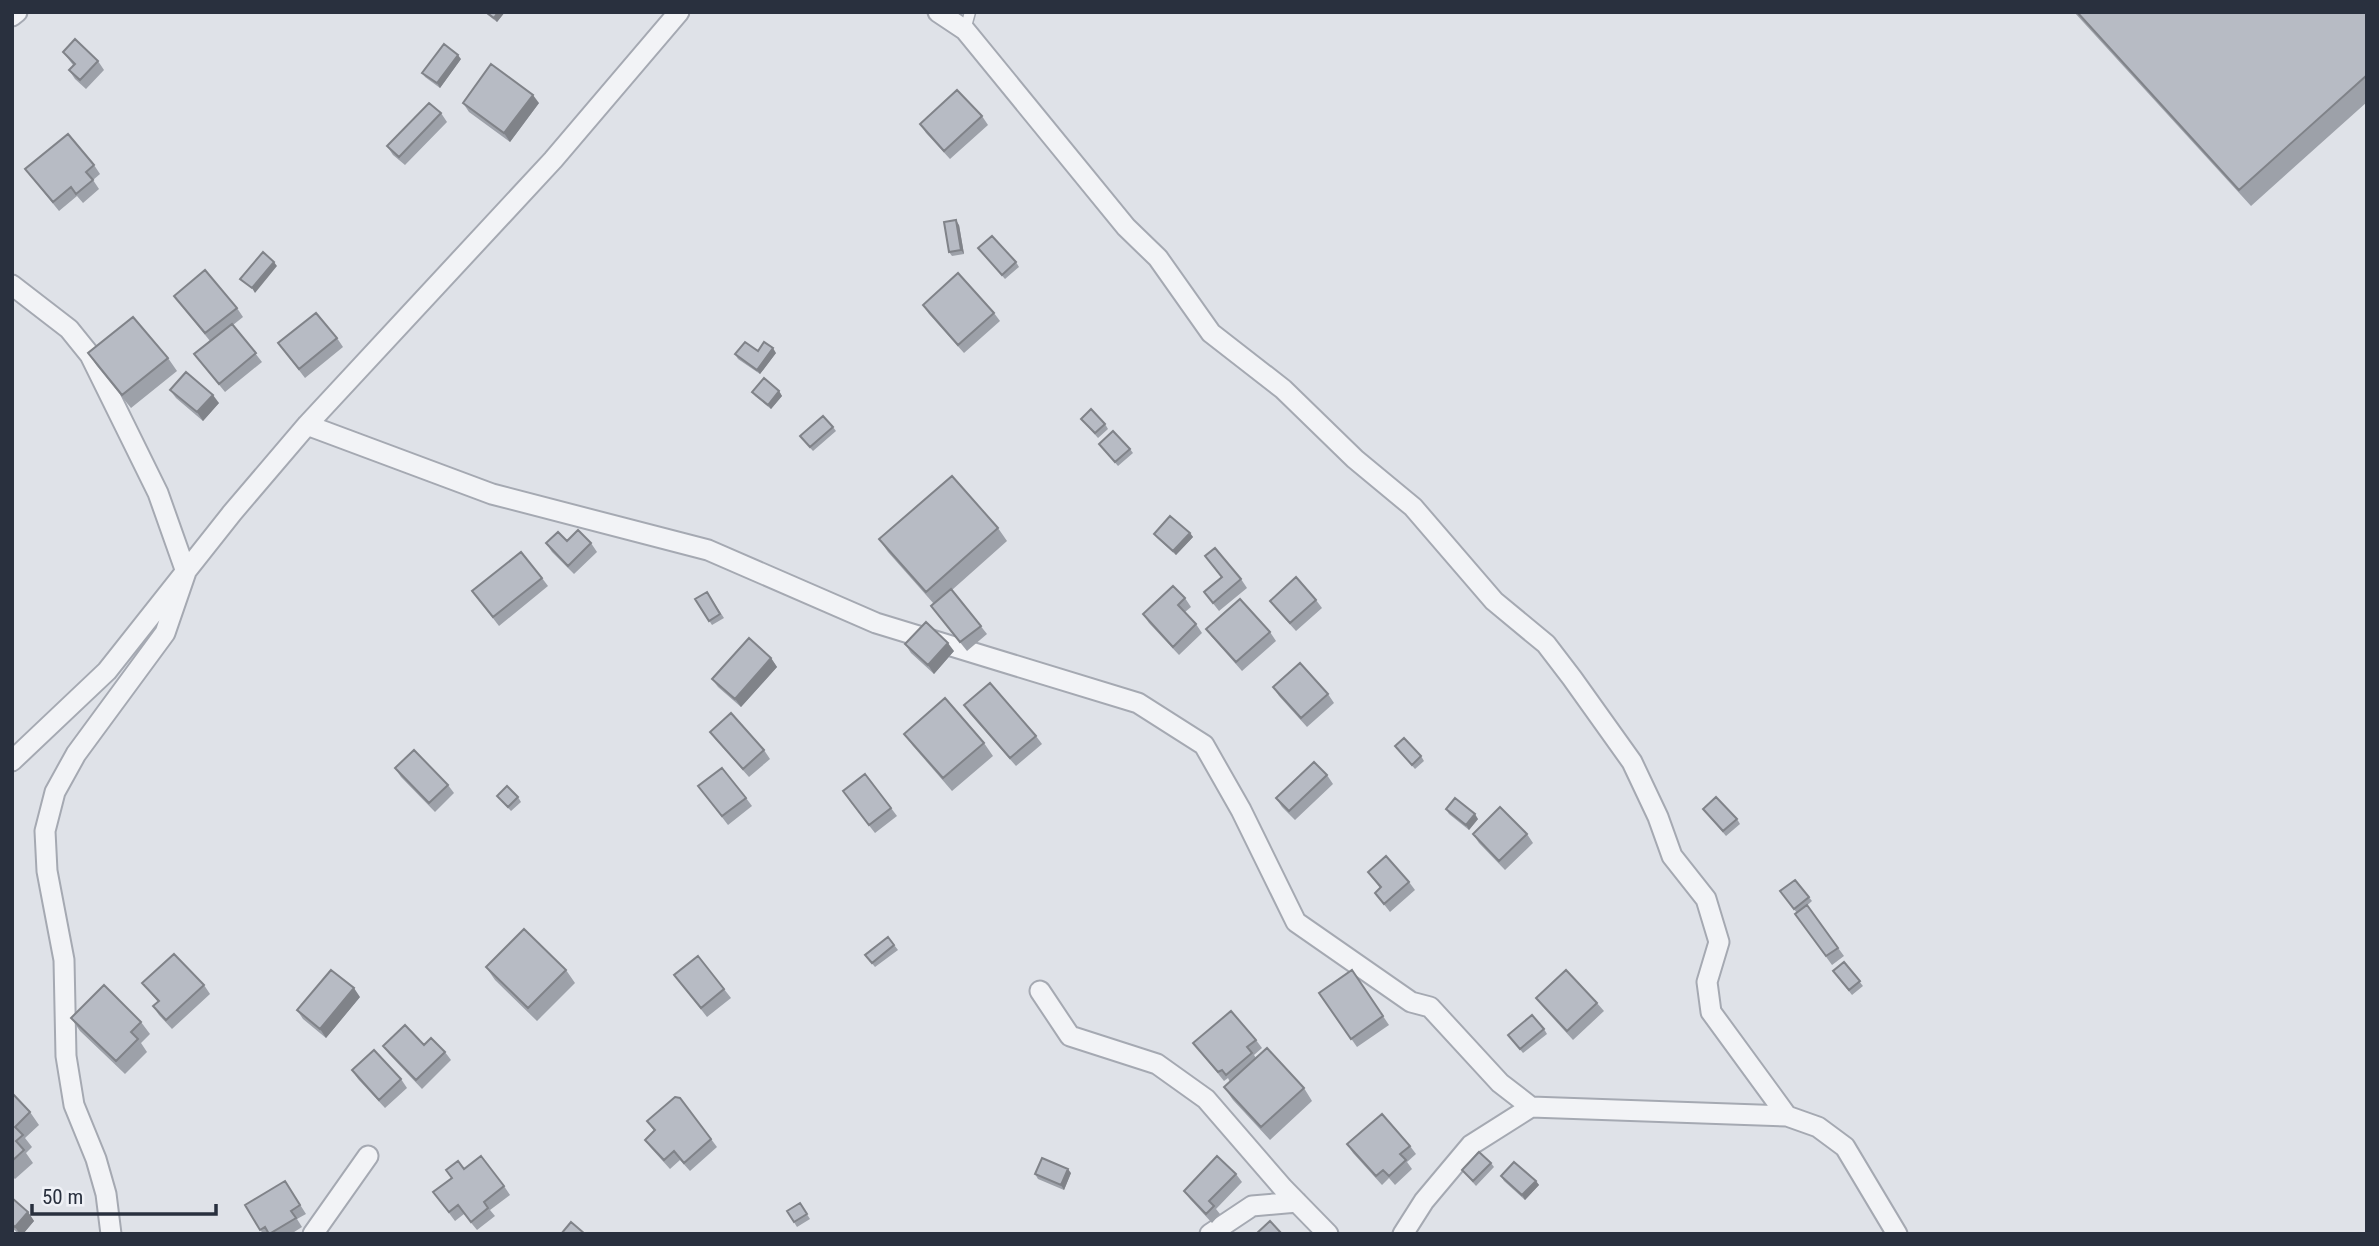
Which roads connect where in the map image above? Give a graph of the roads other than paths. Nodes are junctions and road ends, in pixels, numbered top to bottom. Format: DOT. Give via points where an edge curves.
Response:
graph roads {
  1 [pos="16,12"];
  2 [pos="679,12"];
  3 [pos="938,12"];
  4 [pos="12,16"];
  5 [pos="968,21"];
  6 [pos="12,285"];
  7 [pos="307,425"];
  8 [pos="186,572"];
  9 [pos="12,761"];
  10 [pos="1040,991"];
  11 [pos="1531,1107"];
  12 [pos="1787,1116"];
  13 [pos="368,1156"];
  14 [pos="1297,1202"];
  15 [pos="111,1234"];
  16 [pos="313,1234"];
  17 [pos="1210,1234"];
  18 [pos="1328,1234"];
  19 [pos="1403,1234"];
  20 [pos="1897,1234"];
  1 -- 4 [label="street"];
  2 -- 7 [label="street" via="553,160"];
  3 -- 5 [label="street"];
  5 -- 12 [label="street" via="1126,227 1158,258 1211,333 1283,389 1354,459 1413,507 1494,601 1546,644 1572,678 1632,762 1672,856 1706,899 1719,942 1707,982 1711,1012"];
  6 -- 8 [label="street" via="69,329 90,355 158,493"];
  7 -- 8 [label="street"];
  7 -- 11 [label="street" via="492,494 708,550 876,623 1138,703 1204,745 1296,922 1401,995 1430,1007 1500,1083"];
  8 -- 9 [label="street" via="107,671"];
  8 -- 15 [label="street" via="165,632 76,754 55,792 45,831 47,871 64,960 65,1056 74,1105 106,1194"];
  10 -- 14 [label="street" via="1070,1036 1157,1064 1206,1099"];
  11 -- 12 [label="street"];
  11 -- 19 [label="street" via="1471,1145"];
  12 -- 20 [label="street" via="1818,1127 1845,1147"];
  13 -- 16 [label="street"];
  14 -- 17 [label="street" via="1251,1206"];
  14 -- 18 [label="street"];
}
